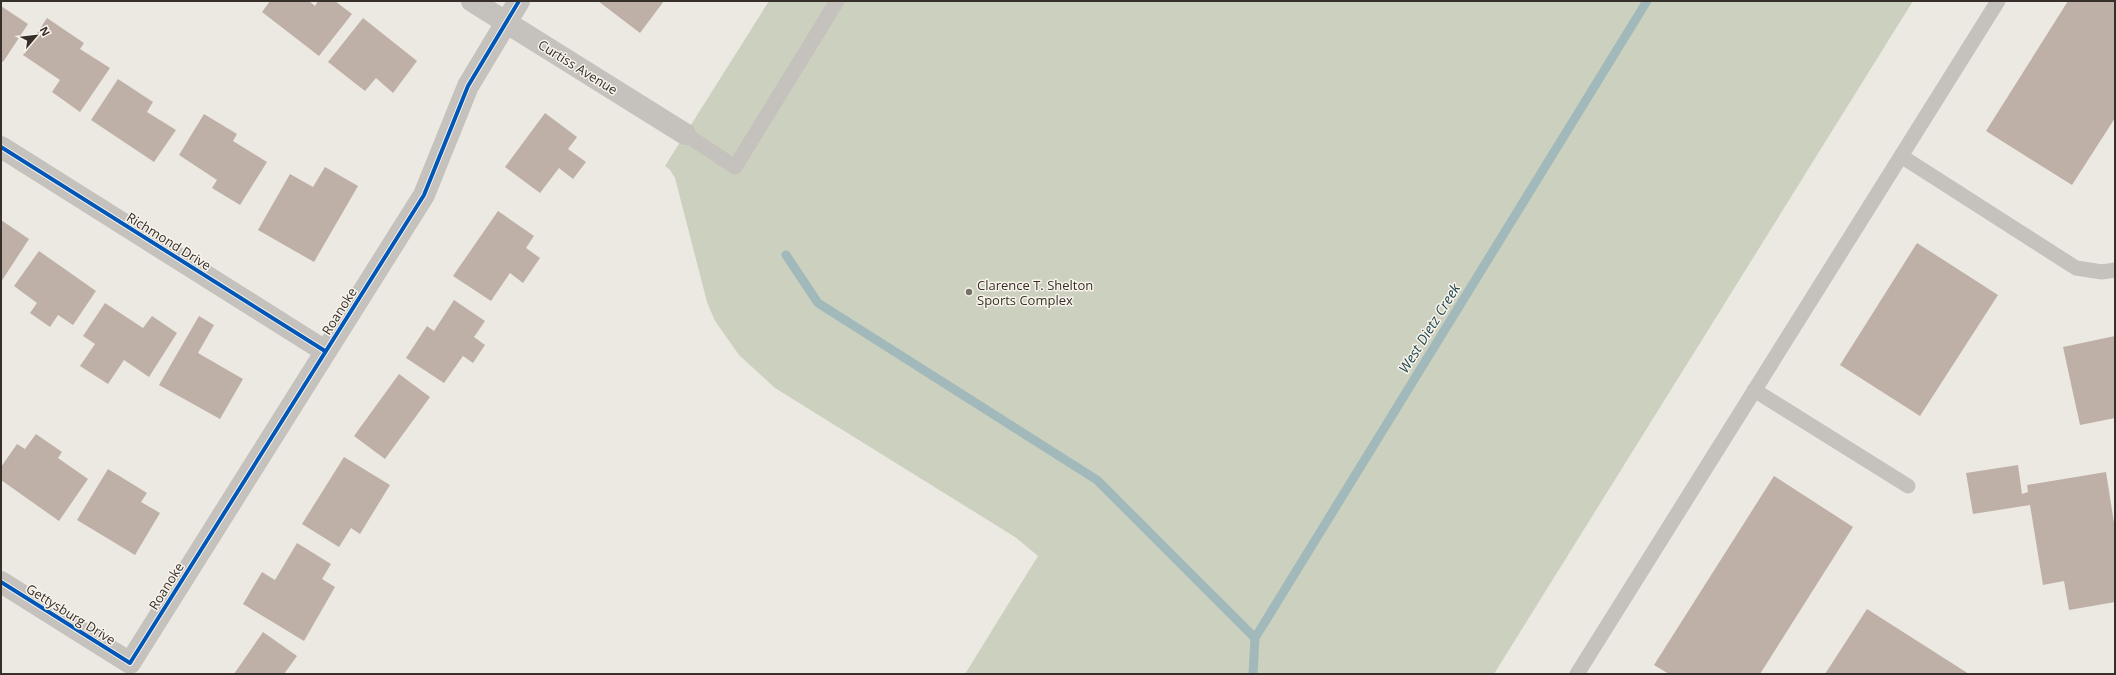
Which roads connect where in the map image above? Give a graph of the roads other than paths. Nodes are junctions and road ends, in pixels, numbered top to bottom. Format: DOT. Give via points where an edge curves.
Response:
graph roads {
  1 [pos="472,1"];
  2 [pos="519,1"];
  3 [pos="837,1"];
  4 [pos="1998,1"];
  5 [pos="506,22"];
  6 [pos="685,134"];
  7 [pos="1,147"];
  8 [pos="1901,156"];
  9 [pos="2115,270"];
  10 [pos="326,351"];
  11 [pos="1754,390"];
  12 [pos="1908,486"];
  13 [pos="1,582"];
  14 [pos="130,663"];
  15 [pos="1577,674"];
  1 -- 5 [label="street, Curtiss Avenue"];
  2 -- 5 [label="street, Roanoke"];
  3 -- 6 [label="lane" via="734,167"];
  4 -- 8 [label="lane"];
  5 -- 6 [label="street, Curtiss Avenue"];
  5 -- 10 [label="street, Roanoke" via="468,86 424,195"];
  7 -- 10 [label="street, Richmond Drive"];
  8 -- 9 [label="lane" via="2076,268 2102,272"];
  8 -- 11 [label="lane"];
  10 -- 14 [label="street, Roanoke"];
  11 -- 12 [label="lane"];
  11 -- 15 [label="lane"];
  13 -- 14 [label="street, Gettysburg Drive"];
}
